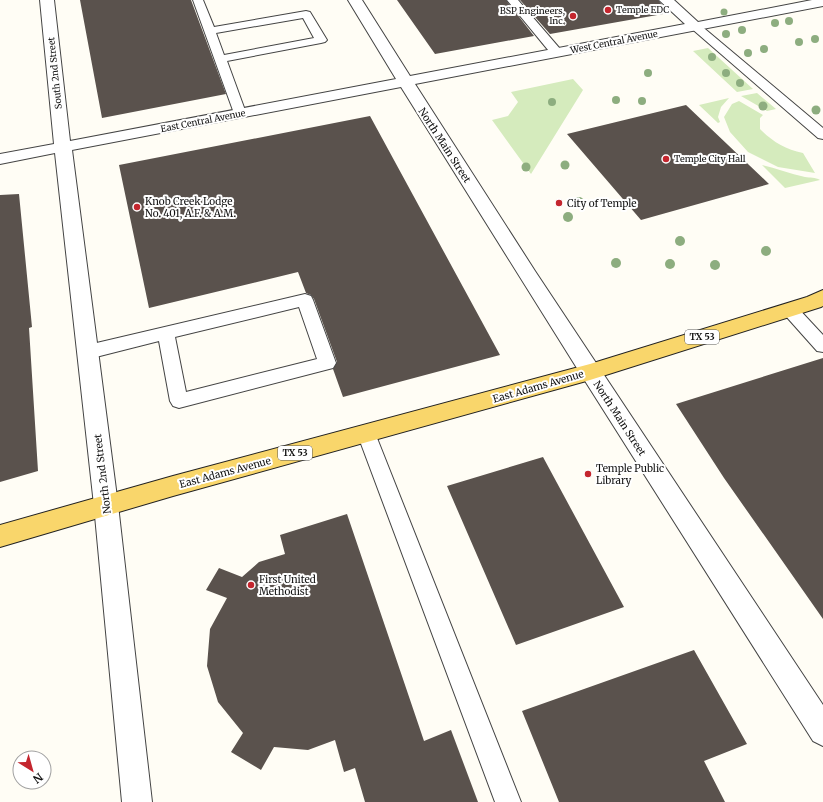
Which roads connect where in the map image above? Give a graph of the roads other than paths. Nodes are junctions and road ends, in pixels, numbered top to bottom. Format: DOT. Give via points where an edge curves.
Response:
graph roads {
  1 [pos="47,0"];
  2 [pos="198,0"];
  3 [pos="355,0"];
  4 [pos="512,0"];
  5 [pos="666,0"];
  6 [pos="822,1"];
  7 [pos="695,26"];
  8 [pos="210,31"];
  9 [pos="557,53"];
  10 [pos="220,59"];
  11 [pos="405,82"];
  12 [pos="240,114"];
  13 [pos="823,135"];
  14 [pos="63,147"];
  15 [pos="0,159"];
  16 [pos="820,301"];
  17 [pos="790,310"];
  18 [pos="166,333"];
  19 [pos="823,346"];
  20 [pos="88,352"];
  21 [pos="590,372"];
  22 [pos="366,434"];
  23 [pos="106,505"];
  24 [pos="0,536"];
  25 [pos="823,731"];
  26 [pos="137,802"];
  27 [pos="508,802"];
  1 -- 14 [label="street, South 2nd Street"];
  2 -- 8 [label="lane"];
  3 -- 11 [label="street, North Main Street"];
  4 -- 9 [label="lane"];
  5 -- 7 [label="street"];
  6 -- 7 [label="street, West Central Avenue"];
  7 -- 9 [label="street, West Central Avenue"];
  7 -- 13 [label="lane"];
  8 -- 10 [label="lane"];
  8 -- 10 [label="lane" via="306,14 321,40"];
  9 -- 11 [label="street, West Central Avenue"];
  10 -- 12 [label="lane"];
  11 -- 12 [label="street, East Central Avenue"];
  11 -- 21 [label="street, North Main Street"];
  12 -- 14 [label="street, East Central Avenue"];
  14 -- 15 [label="street, East Central Avenue"];
  14 -- 20 [label="street, North 2nd Street"];
  16 -- 17 [label="main road, TX 53"];
  17 -- 19 [label="lane"];
  17 -- 21 [label="main road, TX 53"];
  18 -- 18 [label="lane" via="305,300 327,363 179,401"];
  18 -- 20 [label="lane"];
  20 -- 23 [label="street, North 2nd Street"];
  21 -- 22 [label="main road, East Adams Avenue / TX 53"];
  21 -- 25 [label="street, North Main Street"];
  22 -- 23 [label="main road, East Adams Avenue / TX 53"];
  22 -- 27 [label="lane"];
  23 -- 24 [label="main road, East Adams Avenue / TX 53"];
  23 -- 26 [label="street, North 2nd Street"];
}
